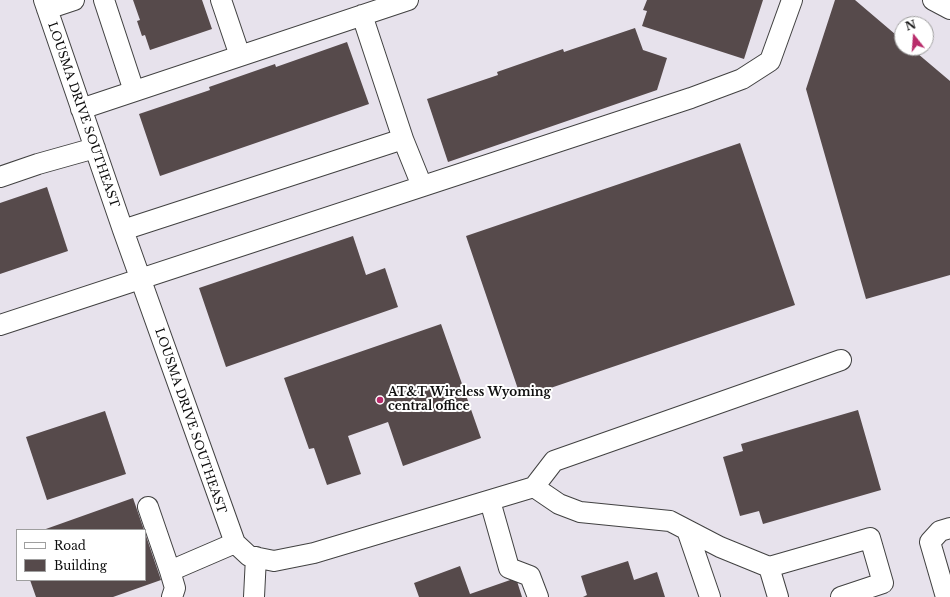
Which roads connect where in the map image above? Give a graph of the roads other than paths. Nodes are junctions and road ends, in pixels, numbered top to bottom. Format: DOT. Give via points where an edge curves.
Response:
graph roads {
  1 [pos="74,0"];
  2 [pos="104,0"];
  3 [pos="221,0"];
  4 [pos="408,0"];
  5 [pos="792,0"];
  6 [pos="933,0"];
  7 [pos="46,5"];
  8 [pos="950,9"];
  9 [pos="362,15"];
  10 [pos="240,56"];
  11 [pos="134,91"];
  12 [pos="81,108"];
  13 [pos="403,139"];
  14 [pos="94,148"];
  15 [pos="0,178"];
  16 [pos="422,186"];
  17 [pos="123,230"];
  18 [pos="140,278"];
  19 [pos="0,324"];
  20 [pos="841,360"];
  21 [pos="534,487"];
  22 [pos="490,501"];
  23 [pos="148,507"];
  24 [pos="950,528"];
  25 [pos="687,530"];
  26 [pos="235,543"];
  27 [pos="256,557"];
  28 [pos="768,567"];
  29 [pos="170,571"];
  30 [pos="172,597"];
  31 [pos="254,597"];
  32 [pos="538,597"];
  33 [pos="710,597"];
  34 [pos="778,597"];
  35 [pos="841,597"];
  36 [pos="946,597"];
  1 -- 7 [label="street"];
  2 -- 11 [label="street"];
  3 -- 10 [label="street"];
  4 -- 9 [label="street"];
  5 -- 16 [label="street" via="770,61 742,79"];
  6 -- 8 [label="street"];
  7 -- 12 [label="street, LOUSMA DRIVE SOUTHEAST"];
  9 -- 10 [label="street"];
  9 -- 13 [label="street"];
  10 -- 11 [label="street"];
  11 -- 12 [label="street"];
  12 -- 14 [label="street, LOUSMA DRIVE SOUTHEAST"];
  13 -- 16 [label="street"];
  13 -- 17 [label="street"];
  14 -- 15 [label="street"];
  14 -- 17 [label="street, LOUSMA DRIVE SOUTHEAST"];
  16 -- 18 [label="street"];
  17 -- 18 [label="street, LOUSMA DRIVE SOUTHEAST"];
  18 -- 19 [label="street"];
  18 -- 26 [label="street, LOUSMA DRIVE SOUTHEAST"];
  20 -- 21 [label="street" via="554,462"];
  21 -- 22 [label="street, LOUSMA DRIVE SOUTHEAST"];
  21 -- 25 [label="street" via="559,504 580,512 670,521"];
  22 -- 27 [label="street, LOUSMA DRIVE SOUTHEAST" via="314,553 274,561"];
  22 -- 32 [label="street" via="509,568 530,576"];
  23 -- 29 [label="street"];
  24 -- 36 [label="street" via="940,531 930,542"];
  25 -- 28 [label="street"];
  25 -- 33 [label="street"];
  26 -- 27 [label="street, LOUSMA DRIVE SOUTHEAST" via="249,556"];
  26 -- 29 [label="street"];
  27 -- 31 [label="street"];
  28 -- 34 [label="street"];
  28 -- 35 [label="street" via="870,538 884,584"];
  29 -- 30 [label="street" via="175,588"];
}
